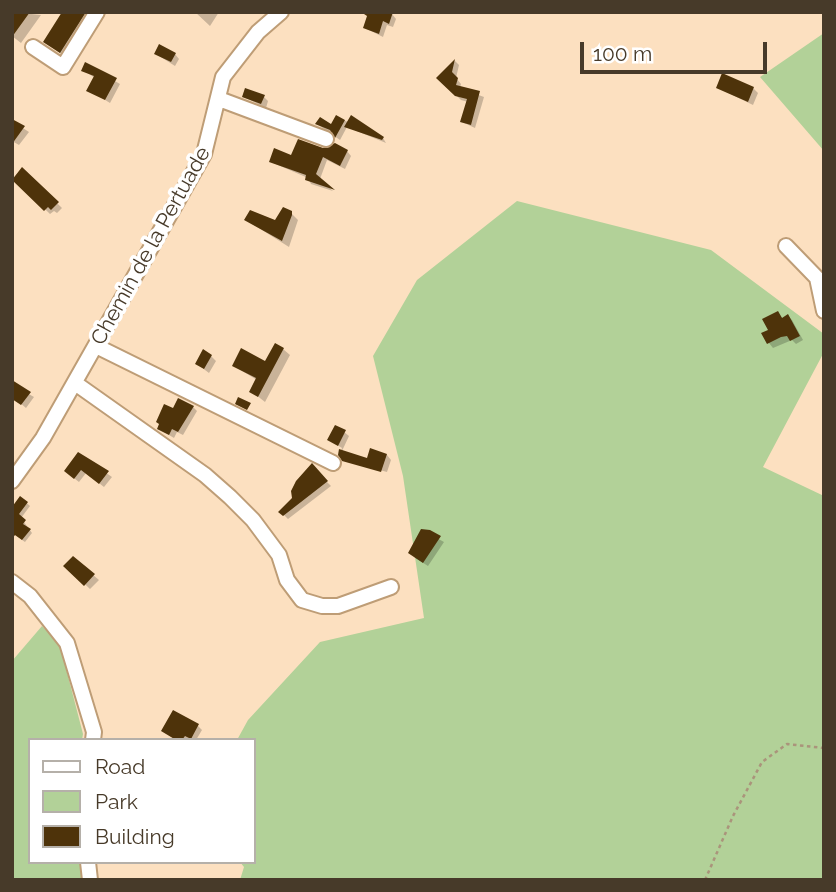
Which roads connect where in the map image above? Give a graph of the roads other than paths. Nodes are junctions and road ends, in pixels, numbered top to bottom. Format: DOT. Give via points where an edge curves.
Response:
graph roads {
  1 [pos="97,12"];
  2 [pos="281,12"];
  3 [pos="33,47"];
  4 [pos="219,99"];
  5 [pos="326,139"];
  6 [pos="786,246"];
  7 [pos="824,311"];
  8 [pos="96,346"];
  9 [pos="75,383"];
  10 [pos="333,463"];
  11 [pos="12,481"];
  12 [pos="12,582"];
  13 [pos="391,587"];
  14 [pos="93,738"];
  1 -- 3 [label="street" via="63,67"];
  2 -- 4 [label="street, Chemin de la Pertuade" via="258,32 223,76"];
  4 -- 5 [label="street"];
  4 -- 8 [label="street, Chemin de la Pertuade" via="204,153"];
  6 -- 7 [label="street" via="817,278"];
  8 -- 9 [label="street, Chemin de la Pertuade"];
  8 -- 10 [label="street"];
  9 -- 11 [label="street, Chemin de la Pertuade"];
  9 -- 13 [label="street" via="230,497 279,555 287,580 302,600 338,606"];
  12 -- 14 [label="street" via="30,596 67,643"];
}
